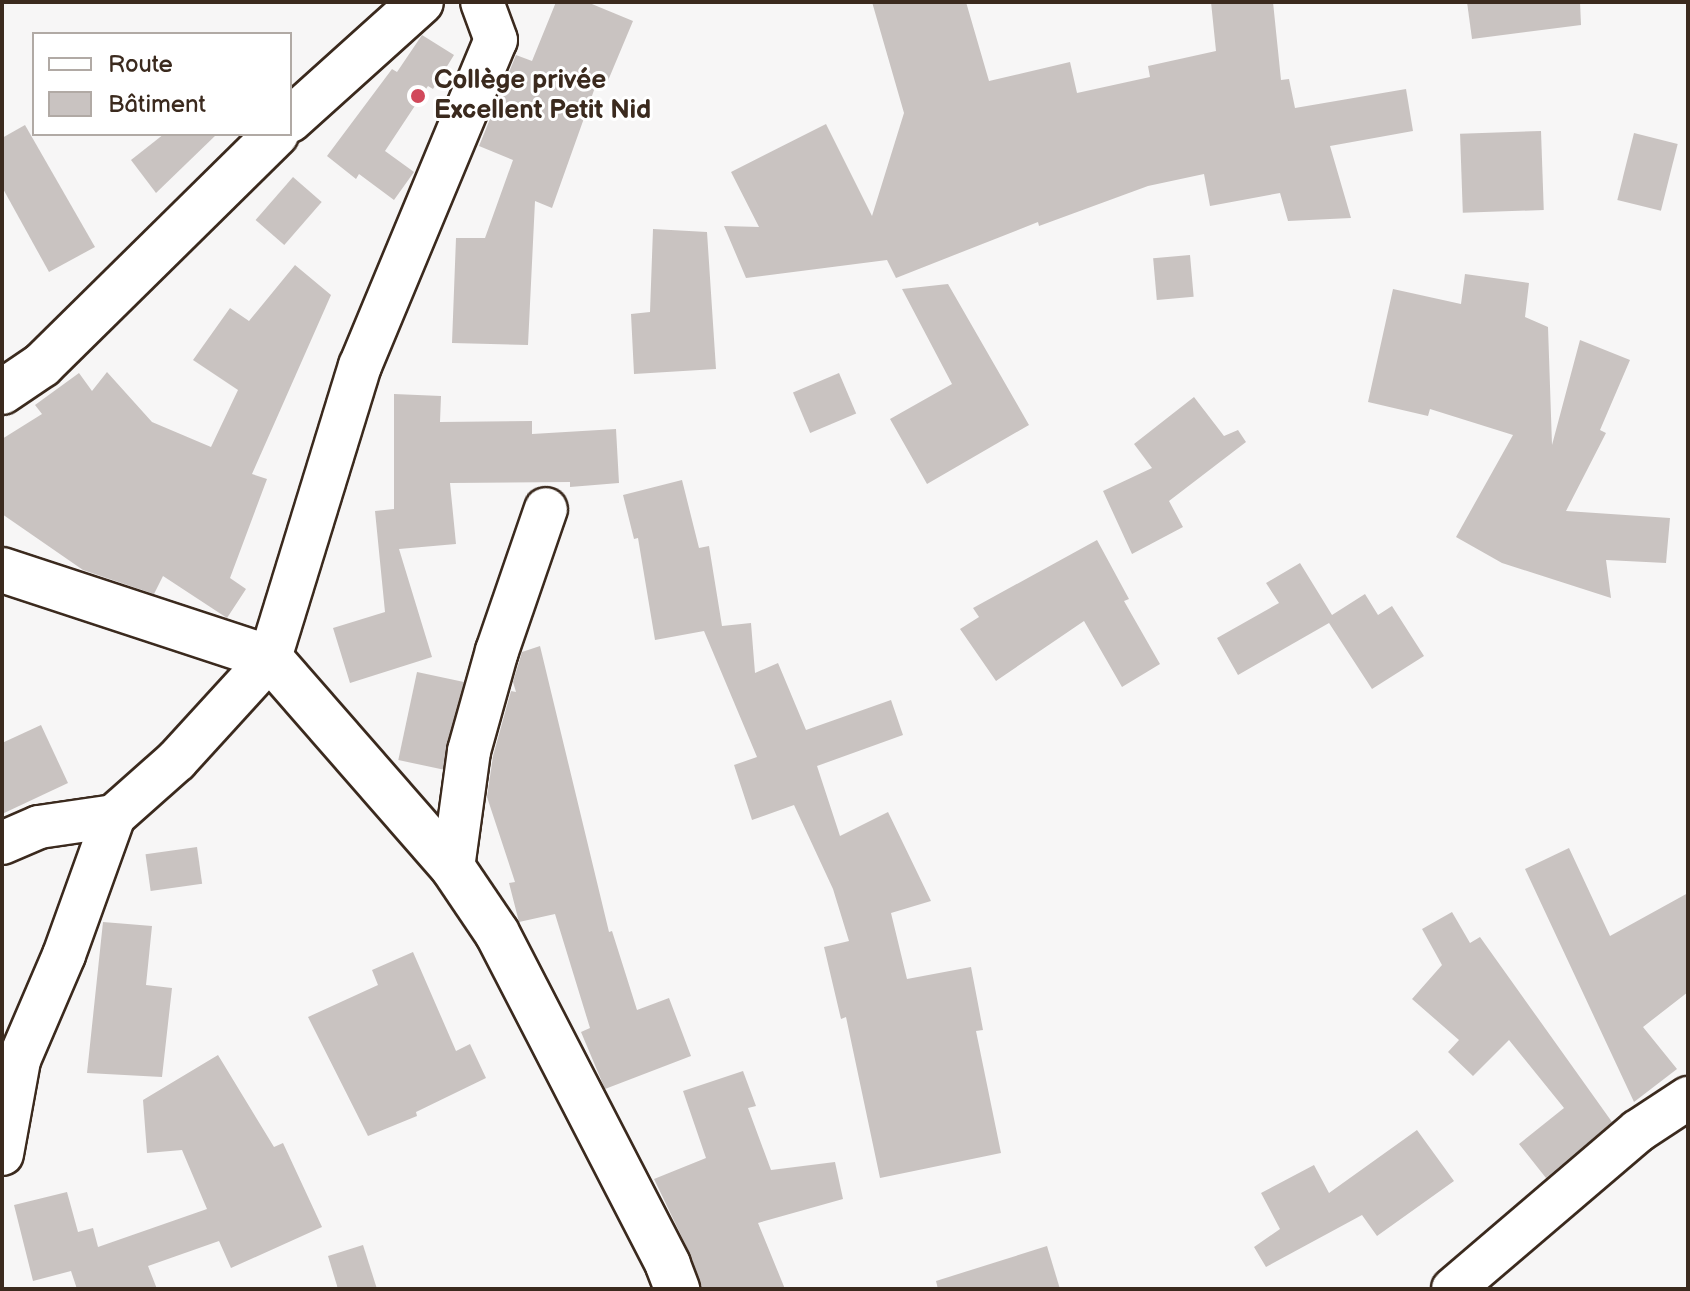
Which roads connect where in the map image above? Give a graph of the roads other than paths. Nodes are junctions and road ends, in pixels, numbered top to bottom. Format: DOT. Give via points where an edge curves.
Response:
graph roads {
  1 [pos="421,2"];
  2 [pos="482,2"];
  3 [pos="292,118"];
  4 [pos="274,136"];
  5 [pos="2,392"];
  6 [pos="546,509"];
  7 [pos="2,570"];
  8 [pos="270,658"];
  9 [pos="114,816"];
  10 [pos="2,843"];
  11 [pos="453,868"];
  12 [pos="1688,1098"];
  13 [pos="2,1154"];
  14 [pos="677,1289"];
  15 [pos="1453,1289"];
  1 -- 3 [label="street"];
  2 -- 8 [label="street" via="496,40 360,366"];
  4 -- 5 [label="street" via="42,365"];
  6 -- 11 [label="street" via="469,751"];
  7 -- 8 [label="street"];
  8 -- 9 [label="street" via="177,760"];
  8 -- 11 [label="street"];
  9 -- 10 [label="street" via="39,827"];
  9 -- 13 [label="street" via="19,1060"];
  11 -- 14 [label="street" via="497,933"];
  12 -- 15 [label="street" via="1638,1131"];
}
